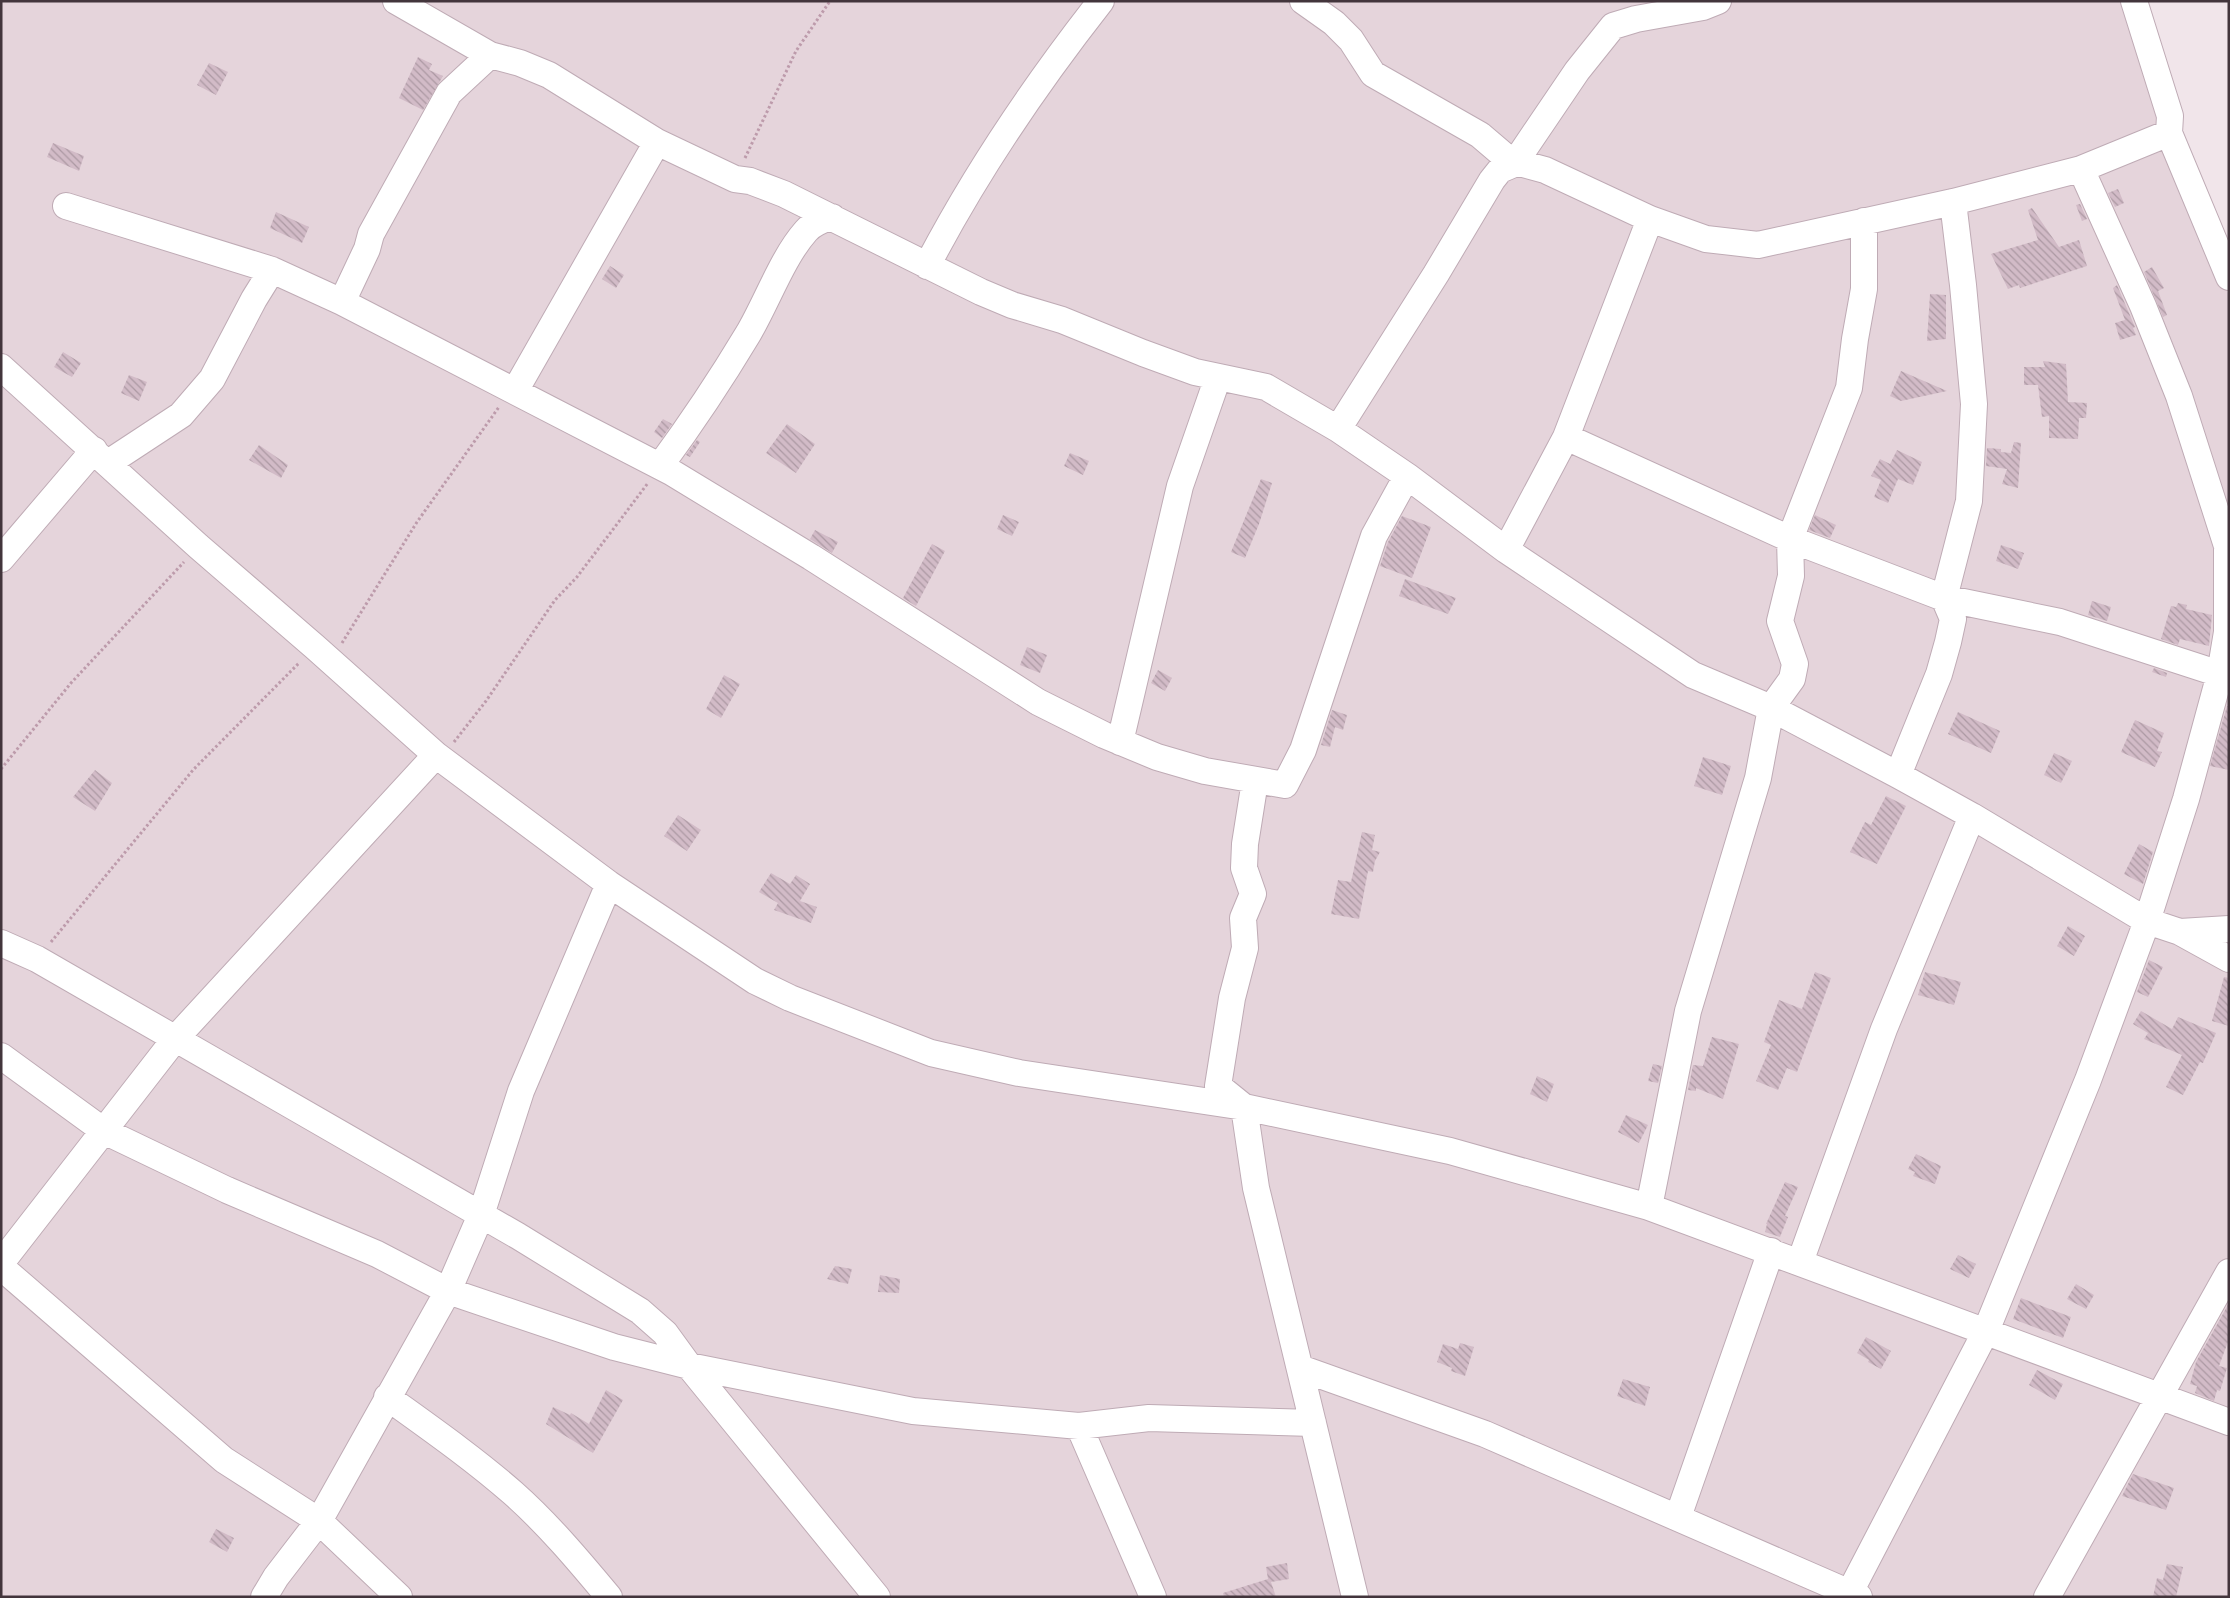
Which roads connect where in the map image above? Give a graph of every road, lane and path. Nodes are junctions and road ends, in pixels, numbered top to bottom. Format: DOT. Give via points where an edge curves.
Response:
graph roads {
  1 [pos="396,1"];
  2 [pos="830,1"];
  3 [pos="1100,1"];
  4 [pos="1303,1"];
  5 [pos="1718,1"];
  6 [pos="2134,1"];
  7 [pos="490,55"];
  8 [pos="2169,132"];
  9 [pos="657,142"];
  10 [pos="1514,164"];
  11 [pos="2082,169"];
  12 [pos="735,179"];
  13 [pos="1953,202"];
  14 [pos="66,206"];
  15 [pos="832,217"];
  16 [pos="1650,219"];
  17 [pos="1864,221"];
  18 [pos="927,266"];
  19 [pos="272,270"];
  20 [pos="2229,277"];
  21 [pos="342,302"];
  22 [pos="1,367"];
  23 [pos="1218,377"];
  24 [pos="515,391"];
  25 [pos="1338,429"];
  26 [pos="1566,437"];
  27 [pos="101,456"];
  28 [pos="660,466"];
  29 [pos="1407,476"];
  30 [pos="1790,539"];
  31 [pos="198,546"];
  32 [pos="1506,550"];
  33 [pos="1,558"];
  34 [pos="1944,598"];
  35 [pos="323,653"];
  36 [pos="2225,674"];
  37 [pos="1771,708"];
  38 [pos="1120,742"];
  39 [pos="438,757"];
  40 [pos="1,769"];
  41 [pos="1898,775"];
  42 [pos="1255,781"];
  43 [pos="1972,816"];
  44 [pos="609,884"];
  45 [pos="2147,922"];
  46 [pos="2229,929"];
  47 [pos="2180,932"];
  48 [pos="1,944"];
  49 [pos="36,959"];
  50 [pos="2229,959"];
  51 [pos="175,1039"];
  52 [pos="1,1056"];
  53 [pos="1244,1107"];
  54 [pos="104,1131"];
  55 [pos="1649,1207"];
  56 [pos="481,1215"];
  57 [pos="1771,1251"];
  58 [pos="1800,1262"];
  59 [pos="1,1263"];
  60 [pos="1,1267"];
  61 [pos="2229,1272"];
  62 [pos="448,1291"];
  63 [pos="1986,1331"];
  64 [pos="689,1366"];
  65 [pos="1300,1368"];
  66 [pos="387,1397"];
  67 [pos="2159,1398"];
  68 [pos="2229,1422"];
  69 [pos="1313,1423"];
  70 [pos="1079,1426"];
  71 [pos="1678,1517"];
  72 [pos="319,1521"];
  73 [pos="1850,1595"];
  74 [pos="264,1597"];
  75 [pos="399,1597"];
  76 [pos="609,1597"];
  77 [pos="877,1597"];
  78 [pos="1153,1597"];
  79 [pos="1355,1597"];
  80 [pos="2046,1597"];
  1 -- 7 [label="street"];
  2 -- 12 [label="path" via="796,51"];
  3 -- 18 [label="street" via="1008,127"];
  4 -- 10 [label="street" via="1351,40 1373,74 1480,135"];
  5 -- 10 [label="street" via="1613,26 1577,71"];
  6 -- 8 [label="street" via="2170,116"];
  7 -- 9 [label="street" via="549,75"];
  7 -- 21 [label="street" via="449,93 371,234"];
  8 -- 11 [label="street"];
  8 -- 20 [label="street"];
  9 -- 12 [label="street"];
  9 -- 24 [label="street"];
  10 -- 16 [label="street" via="1545,170"];
  10 -- 25 [label="street" via="1500,170 1492,180"];
  11 -- 13 [label="street"];
  11 -- 36 [label="street" via="2179,396 2228,546"];
  12 -- 15 [label="street" via="784,194"];
  13 -- 17 [label="street"];
  13 -- 34 [label="street" via="1974,404 1970,501"];
  14 -- 19 [label="street"];
  15 -- 18 [label="street"];
  15 -- 28 [label="street" via="813,224 804,233 748,334"];
  16 -- 17 [label="street" via="1706,239 1758,245"];
  16 -- 26 [label="street"];
  17 -- 30 [label="street" via="1864,289 1849,388"];
  18 -- 23 [label="street" via="1012,305 1062,320 1195,372"];
  19 -- 21 [label="street"];
  19 -- 27 [label="street" via="212,379 188,408 181,415"];
  21 -- 24 [label="street"];
  22 -- 27 [label="street"];
  23 -- 25 [label="street" via="1266,388"];
  23 -- 38 [label="street" via="1180,486"];
  24 -- 28 [label="street"];
  24 -- 35 [label="path" via="506,396 417,522 343,643"];
  25 -- 29 [label="street"];
  26 -- 30 [label="street"];
  26 -- 32 [label="street"];
  27 -- 31 [label="street"];
  27 -- 33 [label="street"];
  28 -- 38 [label="street" via="819,562 1038,702"];
  28 -- 39 [label="path" via="577,577 555,600 486,701"];
  29 -- 32 [label="street"];
  29 -- 42 [label="street" via="1374,536 1295,769 1285,785"];
  30 -- 34 [label="street"];
  30 -- 37 [label="street" via="1791,576 1780,621 1795,664 1792,679"];
  31 -- 35 [label="street"];
  31 -- 40 [label="path" via="71,683"];
  32 -- 37 [label="street" via="1693,675"];
  34 -- 36 [label="street" via="2060,622"];
  34 -- 41 [label="street" via="1953,619 1948,642"];
  35 -- 39 [label="street"];
  35 -- 49 [label="path" via="193,770"];
  36 -- 45 [label="street"];
  37 -- 41 [label="street"];
  37 -- 55 [label="street" via="1758,778 1688,1011"];
  38 -- 42 [label="street" via="1157,758"];
  39 -- 44 [label="street"];
  39 -- 51 [label="street"];
  41 -- 43 [label="street"];
  42 -- 53 [label="street" via="1244,868 1253,894 1243,918 1245,948 1232,998 1218,1086"];
  43 -- 45 [label="street"];
  43 -- 58 [label="street" via="1884,1029"];
  44 -- 53 [label="street" via="755,981 931,1053 1019,1073"];
  44 -- 56 [label="street" via="522,1091"];
  45 -- 47 [label="street"];
  45 -- 63 [label="street" via="2088,1080"];
  46 -- 47 [label="street"];
  47 -- 50 [label="street"];
  48 -- 49 [label="street"];
  49 -- 51 [label="street"];
  51 -- 54 [label="street"];
  51 -- 56 [label="street"];
  52 -- 54 [label="street"];
  53 -- 55 [label="street" via="1450,1151"];
  53 -- 65 [label="street" via="1256,1188"];
  54 -- 59 [label="street"];
  54 -- 62 [label="street" via="226,1190 377,1254"];
  55 -- 57 [label="street"];
  56 -- 62 [label="street"];
  56 -- 64 [label="street" via="640,1311 665,1333"];
  57 -- 58 [label="street"];
  57 -- 71 [label="street"];
  58 -- 63 [label="street"];
  60 -- 72 [label="street" via="224,1460"];
  61 -- 67 [label="street"];
  62 -- 64 [label="street" via="614,1347"];
  62 -- 66 [label="street"];
  63 -- 67 [label="street"];
  63 -- 73 [label="street"];
  64 -- 70 [label="street" via="913,1411"];
  64 -- 77 [label="street"];
  65 -- 69 [label="street"];
  65 -- 71 [label="street" via="1485,1434"];
  66 -- 72 [label="street"];
  66 -- 76 [label="street" via="477,1462 514,1494 569,1549"];
  67 -- 68 [label="street"];
  67 -- 80 [label="street"];
  69 -- 70 [label="street" via="1149,1418"];
  69 -- 79 [label="street"];
  70 -- 78 [label="street"];
  71 -- 73 [label="street"];
  72 -- 74 [label="street"];
  72 -- 75 [label="street"];
}
